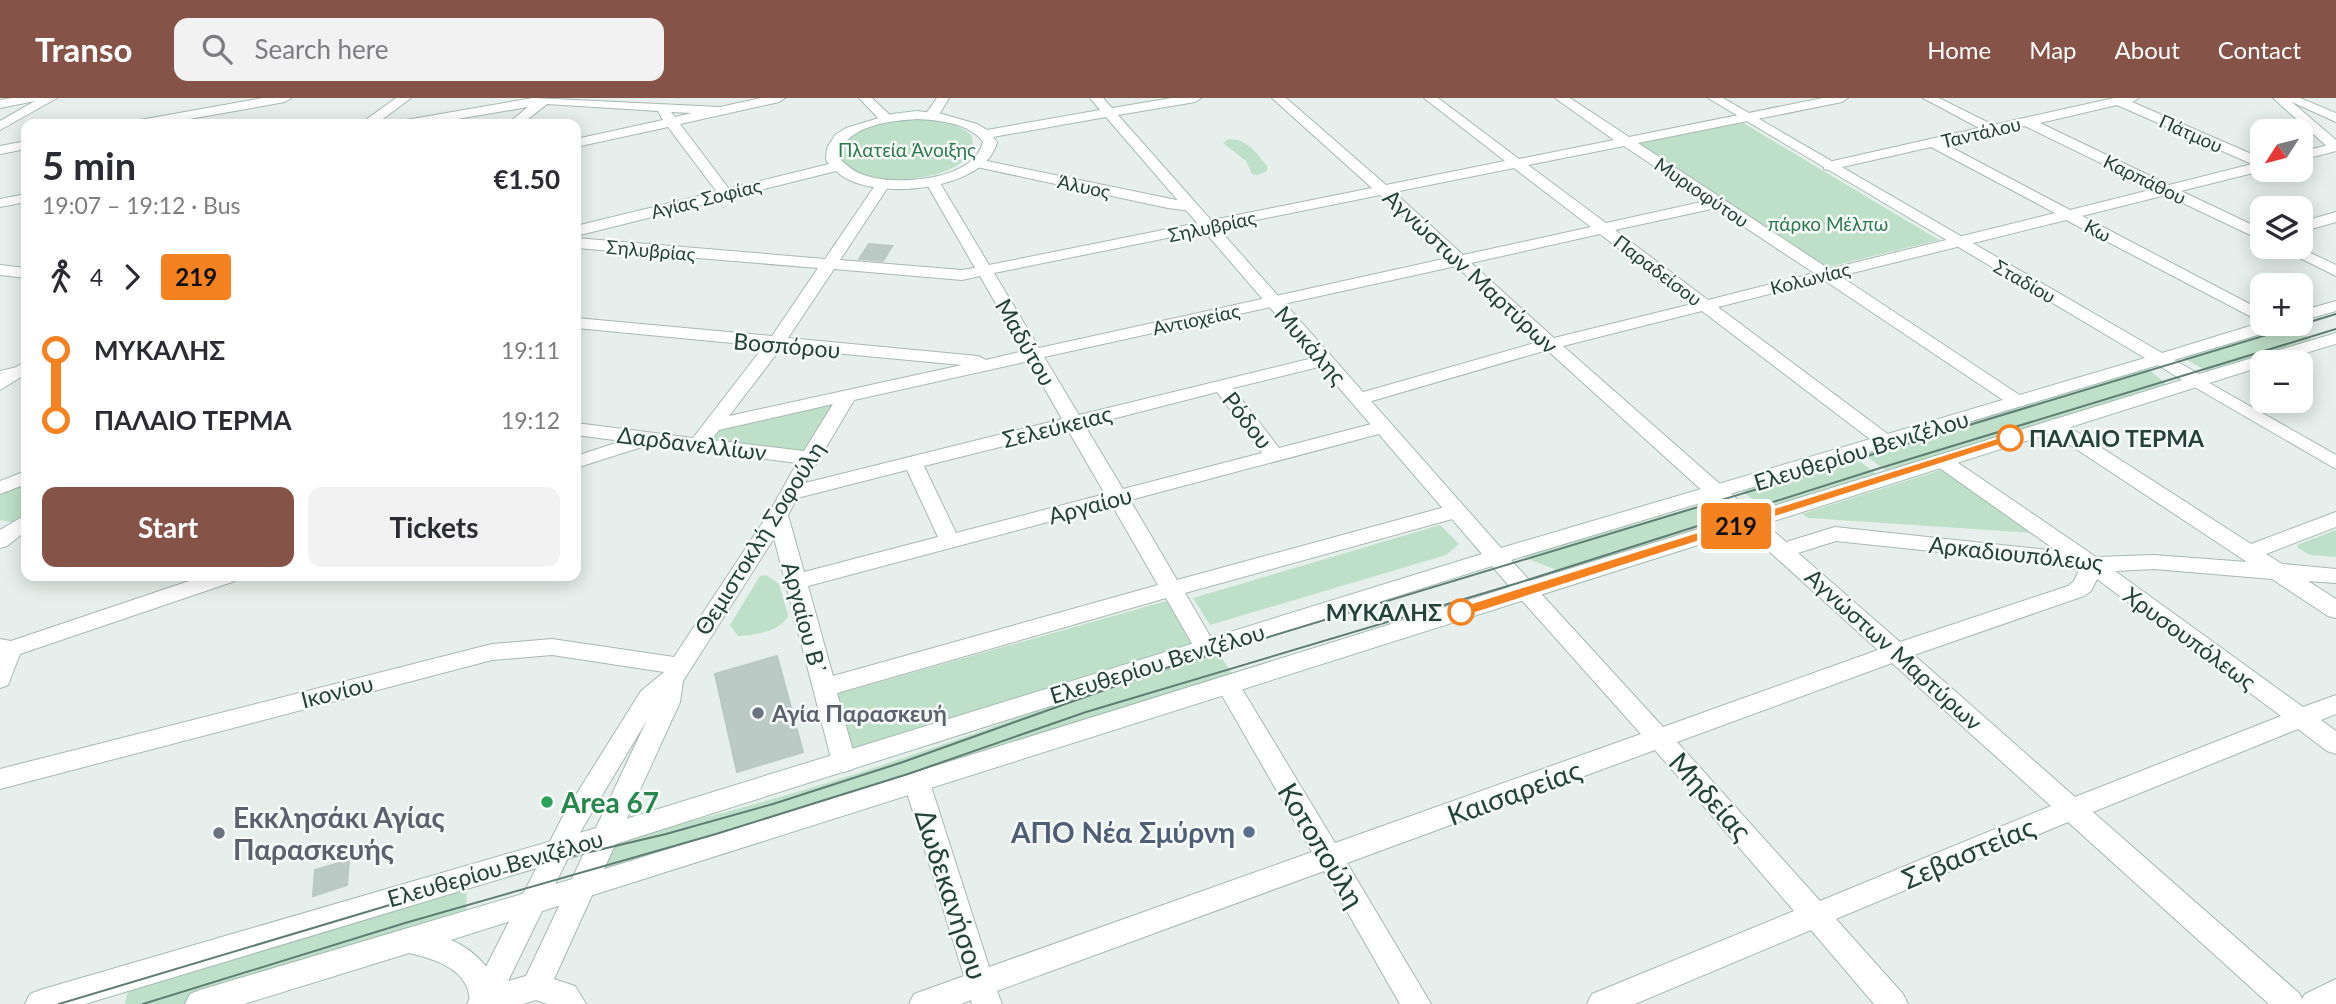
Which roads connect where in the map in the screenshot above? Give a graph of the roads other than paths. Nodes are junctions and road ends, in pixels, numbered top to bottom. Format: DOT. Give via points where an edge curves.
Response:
graph roads {
  1 [pos="33,98"];
  2 [pos="51,98"];
  3 [pos="216,98"];
  4 [pos="285,98"];
  5 [pos="405,98"];
  6 [pos="779,98"];
  7 [pos="865,98"];
  8 [pos="943,98"];
  9 [pos="1096,98"];
  10 [pos="1195,98"];
  11 [pos="1278,98"];
  12 [pos="1430,98"];
  13 [pos="1561,98"];
  14 [pos="1714,98"];
  15 [pos="1842,98"];
  16 [pos="1929,98"];
  17 [pos="2133,98"];
  18 [pos="2280,98"];
  19 [pos="2290,98"];
  20 [pos="545,99"];
  21 [pos="2118,101"];
  22 [pos="0,104"];
  23 [pos="661,107"];
  24 [pos="720,111"];
  25 [pos="1109,113"];
  26 [pos="932,115"];
  27 [pos="184,116"];
  28 [pos="1745,117"];
  29 [pos="886,118"];
  30 [pos="2336,118"];
  31 [pos="168,119"];
  32 [pos="179,119"];
  33 [pos="374,119"];
  34 [pos="434,119"];
  35 [pos="520,119"];
  36 [pos="672,121"];
  37 [pos="2027,122"];
  38 [pos="0,126"];
  39 [pos="1992,130"];
  40 [pos="985,134"];
  41 [pos="2321,135"];
  42 [pos="2336,136"];
  43 [pos="1625,141"];
  44 [pos="581,142"];
  45 [pos="1933,143"];
  46 [pos="21,146"];
  47 [pos="2336,147"];
  48 [pos="0,150"];
  49 [pos="2314,153"];
  50 [pos="2250,159"];
  51 [pos="977,163"];
  52 [pos="1516,163"];
  53 [pos="837,166"];
  54 [pos="1829,166"];
  55 [pos="2250,168"];
  56 [pos="932,181"];
  57 [pos="883,184"];
  58 [pos="2169,190"];
  59 [pos="1384,191"];
  60 [pos="725,193"];
  61 [pos="21,199"];
  62 [pos="0,203"];
  63 [pos="1719,203"];
  64 [pos="1191,207"];
  65 [pos="2068,215"];
  66 [pos="2336,217"];
  67 [pos="2313,224"];
  68 [pos="1208,226"];
  69 [pos="1603,229"];
  70 [pos="581,230"];
  71 [pos="2250,230"];
  72 [pos="1957,242"];
  73 [pos="581,243"];
  74 [pos="2311,259"];
  75 [pos="1460,261"];
  76 [pos="830,265"];
  77 [pos="0,270"];
  78 [pos="2336,271"];
  79 [pos="21,272"];
  80 [pos="985,272"];
  81 [pos="1825,274"];
  82 [pos="1274,302"];
  83 [pos="1705,306"];
  84 [pos="2336,306"];
  85 [pos="2250,311"];
  86 [pos="2313,313"];
  87 [pos="581,324"];
  88 [pos="2250,332"];
  89 [pos="2336,338"];
  90 [pos="775,344"];
  91 [pos="1550,344"];
  92 [pos="1034,355"];
  93 [pos="1325,360"];
  94 [pos="2160,360"];
  95 [pos="998,363"];
  96 [pos="0,370"];
  97 [pos="21,370"];
  98 [pos="21,371"];
  99 [pos="21,372"];
  100 [pos="0,376"];
  101 [pos="2197,381"];
  102 [pos="0,385"];
  103 [pos="1221,385"];
  104 [pos="847,397"];
  105 [pos="1359,399"];
  106 [pos="2018,402"];
  107 [pos="1073,422"];
  108 [pos="714,425"];
  109 [pos="2053,425"];
  110 [pos="1383,427"];
  111 [pos="581,430"];
  112 [pos="656,437"];
  113 [pos="1886,442"];
  114 [pos="699,443"];
  115 [pos="1275,456"];
  116 [pos="809,458"];
  117 [pos="581,460"];
  118 [pos="1941,460"];
  119 [pos="913,462"];
  120 [pos="2336,463"];
  121 [pos="21,479"];
  122 [pos="0,488"];
  123 [pos="1719,492"];
  124 [pos="790,493"];
  125 [pos="1118,498"];
  126 [pos="1456,511"];
  127 [pos="778,515"];
  128 [pos="2336,519"];
  129 [pos="0,520"];
  130 [pos="1751,522"];
  131 [pos="21,524"];
  132 [pos="21,527"];
  133 [pos="0,541"];
  134 [pos="950,541"];
  135 [pos="1783,550"];
  136 [pos="2249,553"];
  137 [pos="1496,557"];
  138 [pos="2092,565"];
  139 [pos="2274,570"];
  140 [pos="2336,576"];
  141 [pos="212,581"];
  142 [pos="796,582"];
  143 [pos="1171,589"];
  144 [pos="1526,592"];
  145 [pos="2336,610"];
  146 [pos="6,648"];
  147 [pos="1206,648"];
  148 [pos="1897,652"];
  149 [pos="675,673"];
  150 [pos="0,679"];
  151 [pos="1228,685"];
  152 [pos="824,688"];
  153 [pos="2336,704"];
  154 [pos="2301,719"];
  155 [pos="1660,739"];
  156 [pos="2336,744"];
  157 [pos="844,762"];
  158 [pos="0,779"];
  159 [pos="917,783"];
  160 [pos="2072,809"];
  161 [pos="603,837"];
  162 [pos="559,849"];
  163 [pos="1330,859"];
  164 [pos="579,890"];
  165 [pos="534,903"];
  166 [pos="1817,916"];
  167 [pos="404,940"];
  168 [pos="536,987"];
  169 [pos="984,993"];
  170 [pos="2336,993"];
  171 [pos="208,1002"];
  172 [pos="483,1002"];
  173 [pos="40,1004"];
  174 [pos="571,1004"];
  175 [pos="924,1004"];
  176 [pos="1416,1004"];
  177 [pos="1602,1004"];
  178 [pos="1893,1004"];
  179 [pos="2290,1004"];
  180 [pos="2315,1004"];
  1 -- 22 [label="street"];
  2 -- 38 [label="street"];
  3 -- 27 [label="street"];
  4 -- 27 [label="street"];
  5 -- 33 [label="street"];
  6 -- 24 [label="street"];
  7 -- 29 [label="street"];
  8 -- 26 [label="street"];
  9 -- 25 [label="street, Μυκάλης"];
  10 -- 25 [label="street"];
  11 -- 59 [label="street, Αγνώστων Μαρτύρων"];
  12 -- 52 [label="street, Παραδείσου"];
  13 -- 43 [label="street, Μυριοφύτου"];
  14 -- 28 [label="street, Σταδίου"];
  15 -- 28 [label="street, Σηλυβρίας"];
  16 -- 39 [label="street"];
  17 -- 21 [label="street, Ταντάλου"];
  18 -- 41 [label="street"];
  19 -- 30 [label="street"];
  20 -- 23 [label="street"];
  20 -- 34 [label="street"];
  20 -- 35 [label="street"];
  21 -- 37 [label="street, Ταντάλου"];
  21 -- 50 [label="street, Πάτμου"];
  23 -- 24 [label="street"];
  23 -- 36 [label="street"];
  24 -- 36 [label="street"];
  25 -- 40 [label="street"];
  25 -- 64 [label="street, Μυκάλης"];
  26 -- 29 [label="street"];
  26 -- 40 [label="street" via="964,121"];
  27 -- 31 [label="street"];
  27 -- 32 [label="street"];
  28 -- 43 [label="street, Σηλυβρίας"];
  28 -- 54 [label="street, Σταδίου"];
  29 -- 53 [label="street" via="838,141 832,154"];
  36 -- 44 [label="street"];
  36 -- 60 [label="street"];
  37 -- 39 [label="street, Ταντάλου"];
  37 -- 58 [label="street, Καρπάθου"];
  39 -- 45 [label="street, Ταντάλου"];
  40 -- 51 [label="street" via="988,149"];
  41 -- 42 [label="street"];
  41 -- 47 [label="street"];
  43 -- 52 [label="street, Σηλυβρίας"];
  43 -- 63 [label="street, Μυριοφύτου"];
  45 -- 54 [label="street, Ταντάλου"];
  45 -- 65 [label="street, Κω"];
  46 -- 48 [label="street"];
  47 -- 49 [label="street"];
  51 -- 56 [label="street"];
  51 -- 64 [label="street, Άλυος"];
  52 -- 59 [label="street, Σηλυβρίας"];
  52 -- 69 [label="street, Παραδείσου"];
  53 -- 57 [label="street" via="858,178"];
  53 -- 60 [label="street, Αγίας Σοφίας"];
  54 -- 72 [label="street, Σταδίου"];
  55 -- 58 [label="street, Κολωνίας"];
  56 -- 57 [label="street"];
  56 -- 80 [label="street, Μαδύτου"];
  57 -- 76 [label="street"];
  58 -- 65 [label="street, Κολωνίας"];
  58 -- 71 [label="street, Καρπάθου"];
  59 -- 68 [label="street, Σηλυβρίας"];
  59 -- 75 [label="street, Αγνώστων Μαρτύρων"];
  60 -- 70 [label="street, Αγίας Σοφίας"];
  61 -- 62 [label="street"];
  63 -- 69 [label="street, Αντιοχείας"];
  63 -- 81 [label="street, Μυριοφύτου"];
  64 -- 68 [label="street, Μυκάλης"];
  65 -- 72 [label="street, Κολωνίας"];
  65 -- 85 [label="street, Κω"];
  66 -- 67 [label="street"];
  68 -- 80 [label="street, Σηλυβρίας"];
  68 -- 82 [label="street, Μυκάλης"];
  69 -- 75 [label="street, Αντιοχείας"];
  69 -- 83 [label="street, Παραδείσου"];
  72 -- 81 [label="street, Κολωνίας"];
  72 -- 94 [label="street, Σταδίου"];
  73 -- 76 [label="street, Σηλυβρίας"];
  74 -- 78 [label="street"];
  75 -- 82 [label="street, Αντιοχείας"];
  75 -- 91 [label="street, Αγνώστων Μαρτύρων"];
  76 -- 80 [label="street, Σηλυβρίας" via="962,275"];
  76 -- 90 [label="street"];
  77 -- 79 [label="street"];
  80 -- 92 [label="street, Μαδύτου"];
  81 -- 83 [label="street, Κολωνίας"];
  81 -- 106 [label="street, Μυριοφύτου"];
  82 -- 92 [label="street, Αντιοχείας"];
  82 -- 93 [label="street, Μυκάλης"];
  83 -- 91 [label="street, Κολωνίας"];
  83 -- 113 [label="street, Παραδείσου"];
  84 -- 86 [label="street"];
  87 -- 90 [label="street, Βοσπόρου"];
  88 -- 94 [label="street, Ελευθερίου Βενιζέλου"];
  89 -- 101 [label="street, Ελευθερίου Βενιζέλου"];
  90 -- 95 [label="street, Βοσπόρου"];
  90 -- 108 [label="street"];
  91 -- 105 [label="street, Κολωνίας"];
  91 -- 123 [label="street, Αγνώστων Μαρτύρων"];
  92 -- 95 [label="street, Αντιοχείας"];
  92 -- 107 [label="street, Μαδύτου"];
  93 -- 103 [label="street, Σελεύκειας"];
  93 -- 105 [label="street, Μυκάλης"];
  94 -- 101 [label="street, Σταδίου"];
  94 -- 106 [label="street, Ελευθερίου Βενιζέλου"];
  95 -- 104 [label="street, Αντιοχείας"];
  96 -- 97 [label="street"];
  98 -- 100 [label="street"];
  99 -- 102 [label="street"];
  101 -- 109 [label="street, Ελευθερίου Βενιζέλου"];
  101 -- 120 [label="street, Σταδίου"];
  103 -- 107 [label="street, Σελεύκειας"];
  103 -- 115 [label="street, Ρόδου"];
  104 -- 108 [label="street, Αντιοχείας"];
  104 -- 116 [label="street, Θεμιστοκλή Σοφούλη"];
  105 -- 110 [label="street, Μυκάλης"];
  106 -- 113 [label="street, Ελευθερίου Βενιζέλου"];
  107 -- 119 [label="street, Σελεύκειας"];
  107 -- 125 [label="street, Μαδύτου"];
  108 -- 114 [label="street"];
  109 -- 118 [label="street, Ελευθερίου Βενιζέλου"];
  109 -- 136 [label="street"];
  110 -- 115 [label="street, Αργαίου"];
  110 -- 126 [label="street, Μυκάλης"];
  111 -- 112 [label="street, Δαρδανελλίων"];
  112 -- 114 [label="street, Δαρδανελλίων"];
  112 -- 117 [label="street"];
  113 -- 123 [label="street, Ελευθερίου Βενιζέλου"];
  114 -- 116 [label="street, Δαρδανελλίων"];
  115 -- 125 [label="street, Αργαίου"];
  116 -- 124 [label="street, Θεμιστοκλή Σοφούλη"];
  118 -- 130 [label="street, Ελευθερίου Βενιζέλου"];
  118 -- 138 [label="street, Χρυσουπόλεως"];
  119 -- 124 [label="street, Σελεύκειας"];
  119 -- 134 [label="street"];
  121 -- 122 [label="street"];
  123 -- 130 [label="street, Αγνώστων Μαρτύρων"];
  123 -- 137 [label="street, Ελευθερίου Βενιζέλου"];
  124 -- 127 [label="street, Θεμιστοκλή Σοφούλη"];
  125 -- 134 [label="street, Αργαίου"];
  125 -- 143 [label="street, Μαδύτου"];
  126 -- 137 [label="street, Μυκάλης"];
  126 -- 143 [label="street"];
  127 -- 142 [label="street, Αργαίου Β᾽"];
  127 -- 149 [label="street, Θεμιστοκλή Σοφούλη"];
  128 -- 136 [label="street"];
  129 -- 131 [label="street"];
  130 -- 135 [label="street, Αγνώστων Μαρτύρων"];
  130 -- 144 [label="street, Ελευθερίου Βενιζέλου"];
  132 -- 133 [label="street"];
  134 -- 142 [label="street, Αργαίου"];
  135 -- 138 [label="street, Αρκαδιουπόλεως" via="1835,534"];
  135 -- 148 [label="street, Αγνώστων Μαρτύρων"];
  136 -- 139 [label="street"];
  137 -- 144 [label="street, Μυκάλης"];
  137 -- 147 [label="street, Ελευθερίου Βενιζέλου"];
  138 -- 139 [label="street, Αρκαδιουπόλεως" via="2154,562"];
  138 -- 148 [label="street, Καισαρείας" via="2083,586 2076,590"];
  138 -- 154 [label="street, Χρυσουπόλεως"];
  139 -- 140 [label="street, Αρκαδιουπόλεως"];
  139 -- 145 [label="street"];
  141 -- 146 [label="street"];
  142 -- 152 [label="street, Αργαίου Β᾽"];
  143 -- 147 [label="street, Μαδύτου"];
  143 -- 152 [label="street"];
  144 -- 151 [label="street, Ελευθερίου Βενιζέλου"];
  144 -- 155 [label="street, Μηδείας"];
  146 -- 150 [label="street"];
  147 -- 157 [label="street, Ελευθερίου Βενιζέλου"];
  148 -- 155 [label="street, Καισαρείας"];
  148 -- 160 [label="street, Αγνώστων Μαρτύρων"];
  149 -- 158 [label="street, Ικονίου" via="552,647 492,652"];
  149 -- 161 [label="street, Θεμιστοκλή Σοφούλη" via="668,702"];
  149 -- 162 [label="street, Θεμιστοκλή Σοφούλη" via="649,698"];
  151 -- 159 [label="street, Ελευθερίου Βενιζέλου"];
  151 -- 163 [label="street, Κοτοπούλη"];
  152 -- 157 [label="street, Αργαίου Β᾽"];
  153 -- 154 [label="street, Σεβαστείας"];
  154 -- 156 [label="street, Χρυσουπόλεως"];
  154 -- 160 [label="street, Σεβαστείας"];
  155 -- 163 [label="street, Καισαρείας"];
  155 -- 166 [label="street, Μηδείας"];
  157 -- 161 [label="street, Ελευθερίου Βενιζέλου"];
  159 -- 164 [label="street, Ελευθερίου Βενιζέλου"];
  159 -- 169 [label="street, Δωδεκανήσου"];
  160 -- 166 [label="street, Σεβαστείας"];
  160 -- 179 [label="street, Αγνώστων Μαρτύρων"];
  161 -- 162 [label="street, Ελευθερίου Βενιζέλου"];
  161 -- 164 [label="street, Θεμιστοκλή Σοφούλη"];
  162 -- 165 [label="street, Θεμιστοκλή Σοφούλη"];
  162 -- 173 [label="street, Ελευθερίου Βενιζέλου"];
  163 -- 169 [label="street, Καισαρείας"];
  163 -- 176 [label="street, Κοτοπούλη"];
  164 -- 165 [label="street, Ελευθερίου Βενιζέλου"];
  164 -- 168 [label="street, Θεμιστοκλή Σοφούλη"];
  165 -- 167 [label="street, Ελευθερίου Βενιζέλου"];
  165 -- 172 [label="street, Θεμιστοκλή Σοφούλη"];
  166 -- 177 [label="street, Σεβαστείας"];
  166 -- 178 [label="street, Μηδείας"];
  167 -- 171 [label="street, Ελευθερίου Βενιζέλου"];
  167 -- 172 [label="street" via="437,945 460,960 483,986"];
  168 -- 172 [label="street"];
  168 -- 174 [label="street" via="565,996"];
  169 -- 175 [label="street, Καισαρείας"];
  170 -- 180 [label="street"];
}
